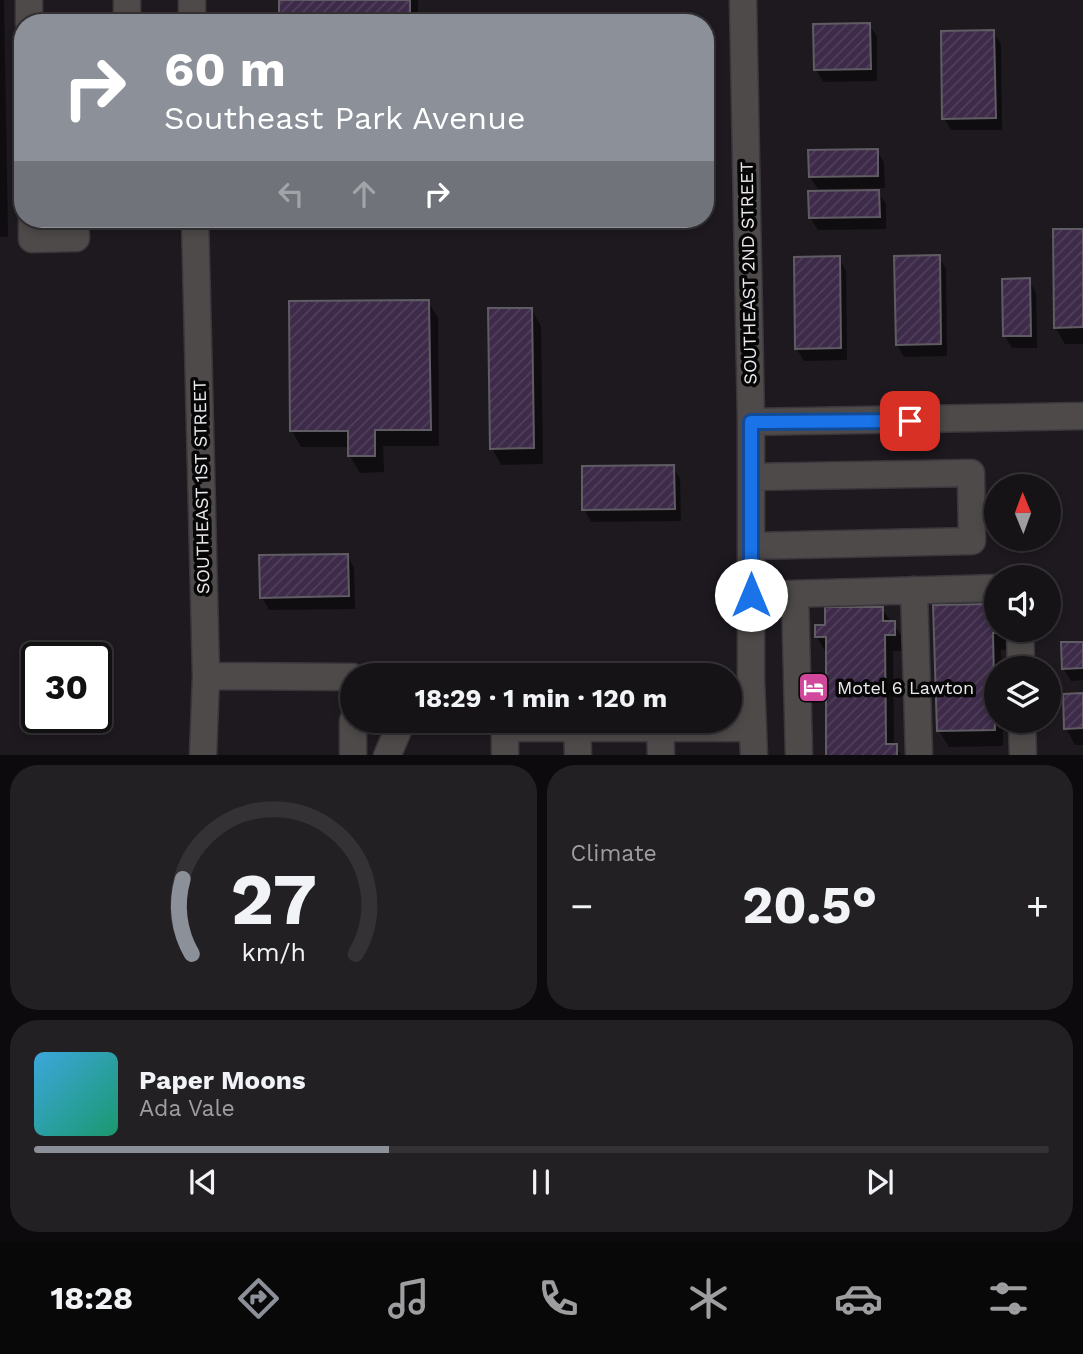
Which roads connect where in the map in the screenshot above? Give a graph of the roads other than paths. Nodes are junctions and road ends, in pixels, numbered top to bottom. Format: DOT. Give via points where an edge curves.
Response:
graph roads {
  1 [pos="743,0"];
  2 [pos="32,228"];
  3 [pos="75,228"];
  4 [pos="195,228"];
  5 [pos="1083,416"];
  6 [pos="751,422"];
  7 [pos="751,477"];
  8 [pos="751,546"];
  9 [pos="984,588"];
  10 [pos="915,590"];
  11 [pos="795,594"];
  12 [pos="751,595"];
  13 [pos="742,665"];
  14 [pos="206,677"];
  15 [pos="340,677"];
  16 [pos="742,687"];
  17 [pos="742,728"];
  18 [pos="753,728"];
  19 [pos="353,733"];
  20 [pos="397,733"];
  21 [pos="505,733"];
  22 [pos="577,733"];
  23 [pos="660,733"];
  24 [pos="1023,733"];
  25 [pos="203,755"];
  26 [pos="353,755"];
  27 [pos="387,755"];
  28 [pos="505,755"];
  29 [pos="578,755"];
  30 [pos="661,755"];
  31 [pos="754,755"];
  32 [pos="799,755"];
  33 [pos="919,755"];
  34 [pos="1023,755"];
  1 -- 6 [label="street, SOUTHEAST 2ND STREET"];
  2 -- 3 [label="street" via="32,239 76,238"];
  4 -- 14 [label="street, SOUTHEAST 1ST STREET"];
  5 -- 6 [label="street"];
  6 -- 7 [label="street, SOUTHEAST 2ND STREET"];
  7 -- 8 [label="street, SOUTHEAST 2ND STREET"];
  7 -- 8 [label="street" via="971,473 972,541"];
  8 -- 12 [label="street, SOUTHEAST 2ND STREET"];
  9 -- 10 [label="street"];
  10 -- 11 [label="street"];
  10 -- 33 [label="street"];
  11 -- 12 [label="street"];
  11 -- 32 [label="street"];
  12 -- 13 [label="street, SOUTHEAST 2ND STREET"];
  14 -- 15 [label="street"];
  14 -- 25 [label="street, SOUTHEAST 1ST STREET"];
  16 -- 18 [label="street, SOUTHEAST 2ND STREET"];
  17 -- 18 [label="street"];
  18 -- 31 [label="street, SOUTHEAST 2ND STREET"];
  19 -- 26 [label="street"];
  20 -- 27 [label="street"];
  21 -- 28 [label="street"];
  22 -- 29 [label="street"];
  23 -- 30 [label="street"];
  24 -- 34 [label="street"];
}
